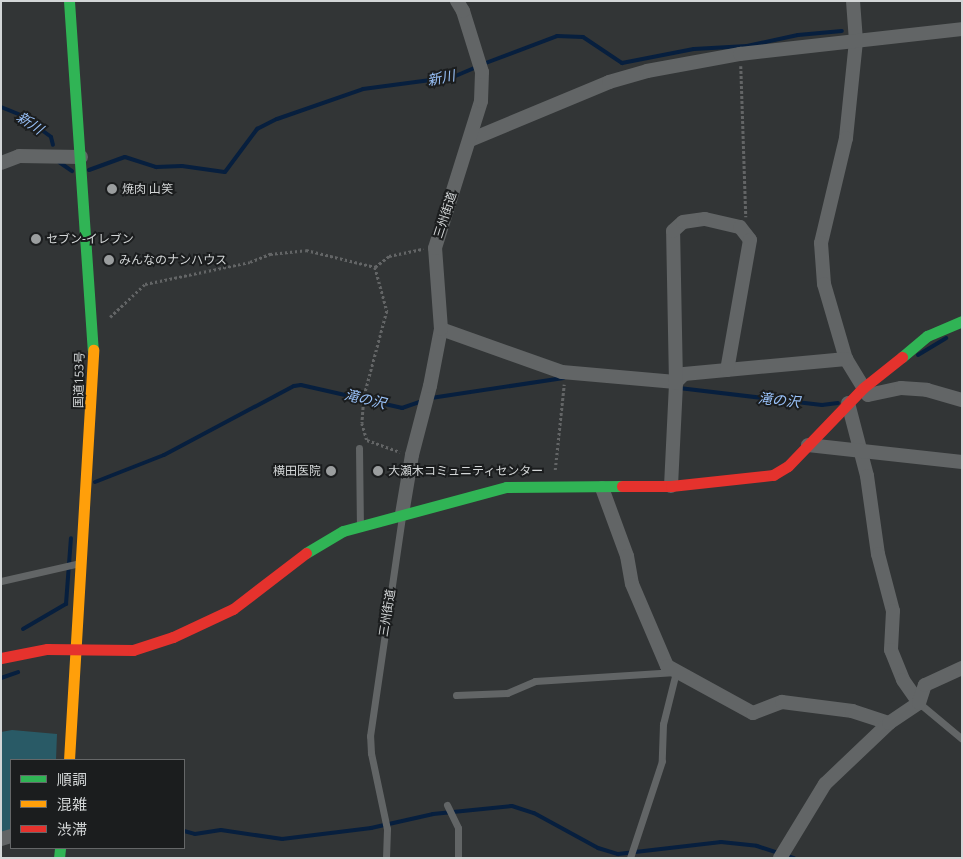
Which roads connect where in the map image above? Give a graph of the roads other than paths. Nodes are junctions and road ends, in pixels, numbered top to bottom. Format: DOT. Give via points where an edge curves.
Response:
graph roads {
  1 [pos="69,1"];
  2 [pos="457,1"];
  3 [pos="853,1"];
  4 [pos="962,28"];
  5 [pos="856,41"];
  6 [pos="470,140"];
  7 [pos="1,163"];
  8 [pos="81,167"];
  9 [pos="962,321"];
  10 [pos="441,329"];
  11 [pos="846,359"];
  12 [pos="727,370"];
  13 [pos="676,387"];
  14 [pos="863,388"];
  15 [pos="962,400"];
  16 [pos="848,404"];
  17 [pos="808,445"];
  18 [pos="359,448"];
  19 [pos="859,450"];
  20 [pos="962,462"];
  21 [pos="671,486"];
  22 [pos="602,488"];
  23 [pos="402,514"];
  24 [pos="360,526"];
  25 [pos="84,562"];
  26 [pos="1,581"];
  27 [pos="77,649"];
  28 [pos="1,658"];
  29 [pos="962,668"];
  30 [pos="676,672"];
  31 [pos="456,695"];
  32 [pos="919,703"];
  33 [pos="889,723"];
  34 [pos="962,739"];
  35 [pos="68,759"];
  36 [pos="447,807"];
  37 [pos="784,854"];
  38 [pos="386,858"];
  39 [pos="458,858"];
  40 [pos="630,858"];
  1 -- 8 [label="main road, 国道153号"];
  2 -- 6 [label="street, 三州街道" via="482,72 481,101"];
  3 -- 5 [label="street"];
  4 -- 5 [label="street"];
  5 -- 6 [label="street" via="740,54 609,82"];
  5 -- 11 [label="street" via="846,138 821,243 824,284"];
  6 -- 10 [label="street, 三州街道" via="434,248"];
  7 -- 8 [label="street" via="19,156"];
  8 -- 25 [label="main road, 国道153号" via="93,322"];
  9 -- 14 [label="main road" via="927,336"];
  10 -- 13 [label="street" via="562,372"];
  10 -- 23 [label="street, 三州街道"];
  11 -- 12 [label="street"];
  11 -- 14 [label="street"];
  12 -- 13 [label="street" via="684,374"];
  12 -- 13 [label="street" via="750,240 740,227 705,219 683,222 673,231"];
  13 -- 21 [label="street"];
  14 -- 15 [label="street" via="868,395 901,388 927,390"];
  14 -- 16 [label="main road"];
  16 -- 17 [label="main road"];
  16 -- 19 [label="street"];
  17 -- 19 [label="street"];
  17 -- 21 [label="main road" via="788,466 772,475"];
  18 -- 24 [label="lane"];
  19 -- 20 [label="street"];
  19 -- 32 [label="street" via="867,476 878,554 893,611 891,650 903,680"];
  21 -- 22 [label="main road"];
  22 -- 23 [label="main road" via="553,484 506,487"];
  22 -- 30 [label="street" via="627,556 632,584 667,666"];
  23 -- 24 [label="main road"];
  23 -- 38 [label="lane, 三州街道" via="370,736 386,817"];
  24 -- 27 [label="main road" via="318,544 233,609 173,637 133,650"];
  25 -- 26 [label="lane"];
  25 -- 27 [label="main road, 国道153号"];
  27 -- 28 [label="main road" via="47,649"];
  27 -- 35 [label="main road, 国道153号"];
  29 -- 32 [label="street" via="925,685"];
  30 -- 31 [label="lane" via="535,681 507,693"];
  30 -- 33 [label="street" via="753,713 782,702 852,711"];
  30 -- 40 [label="lane" via="663,724 662,761"];
  32 -- 33 [label="street"];
  32 -- 34 [label="lane"];
  33 -- 37 [label="street" via="825,784 795,830"];
  36 -- 39 [label="lane" via="454,818"];
}
